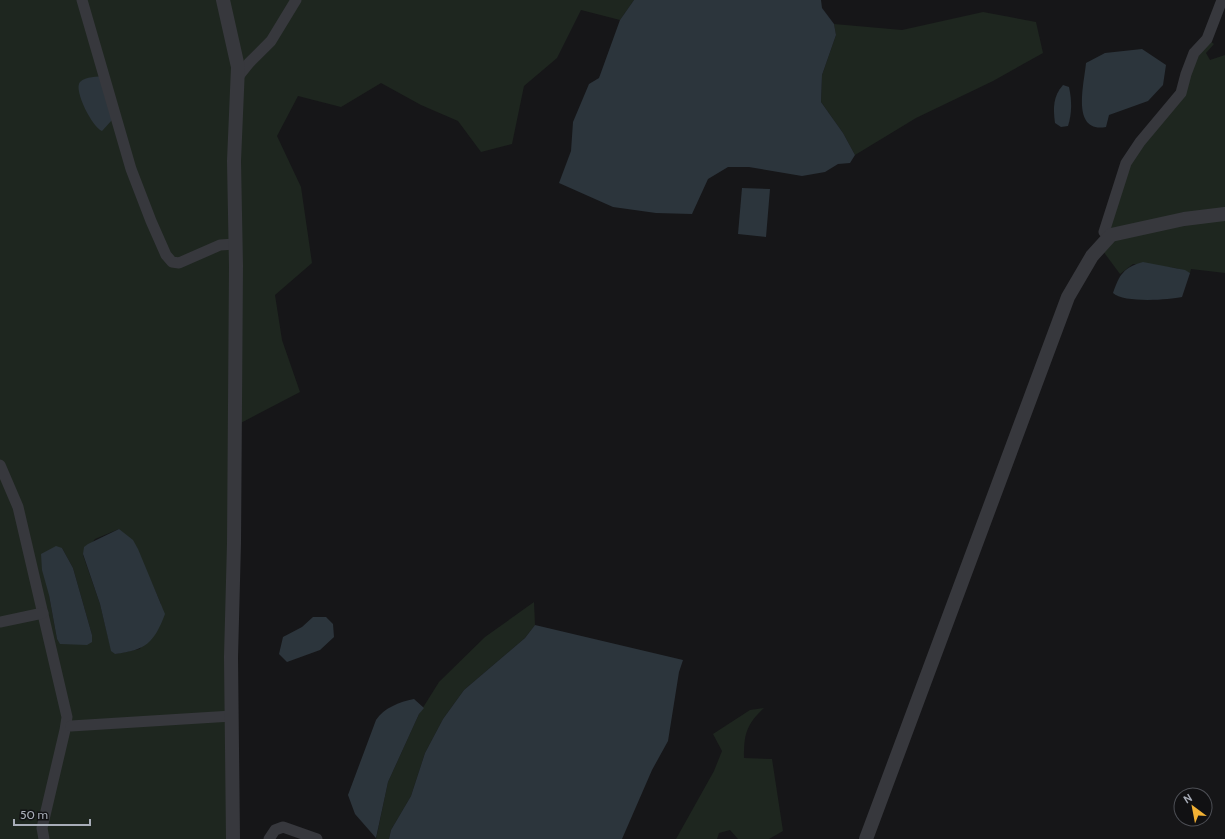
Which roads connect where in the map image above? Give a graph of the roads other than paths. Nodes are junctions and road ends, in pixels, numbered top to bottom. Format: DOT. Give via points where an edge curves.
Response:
graph roads {
  1 [pos="82,0"];
  2 [pos="223,0"];
  3 [pos="296,0"];
  4 [pos="1222,0"];
  5 [pos="237,78"];
  6 [pos="1225,214"];
  7 [pos="1104,232"];
  8 [pos="235,244"];
  9 [pos="0,465"];
  10 [pos="43,613"];
  11 [pos="0,622"];
  12 [pos="232,716"];
  13 [pos="71,726"];
  14 [pos="44,839"];
  15 [pos="233,839"];
  16 [pos="269,839"];
  17 [pos="317,839"];
  18 [pos="866,839"];
  1 -- 8 [label="street" via="127,158 150,221 166,255 172,262 179,263 220,245"];
  2 -- 5 [label="street" via="238,67"];
  3 -- 5 [label="street" via="271,41"];
  4 -- 7 [label="street" via="1207,39 1194,53 1181,94 1140,142 1126,163"];
  5 -- 8 [label="street"];
  6 -- 18 [label="street" via="1184,219 1111,235 1092,256 1068,297"];
  8 -- 12 [label="street"];
  9 -- 10 [label="street" via="18,507"];
  10 -- 11 [label="street"];
  10 -- 14 [label="street" via="67,717 42,828"];
  12 -- 13 [label="street"];
  12 -- 15 [label="street"];
  16 -- 17 [label="street" via="275,830 283,827"];
}
